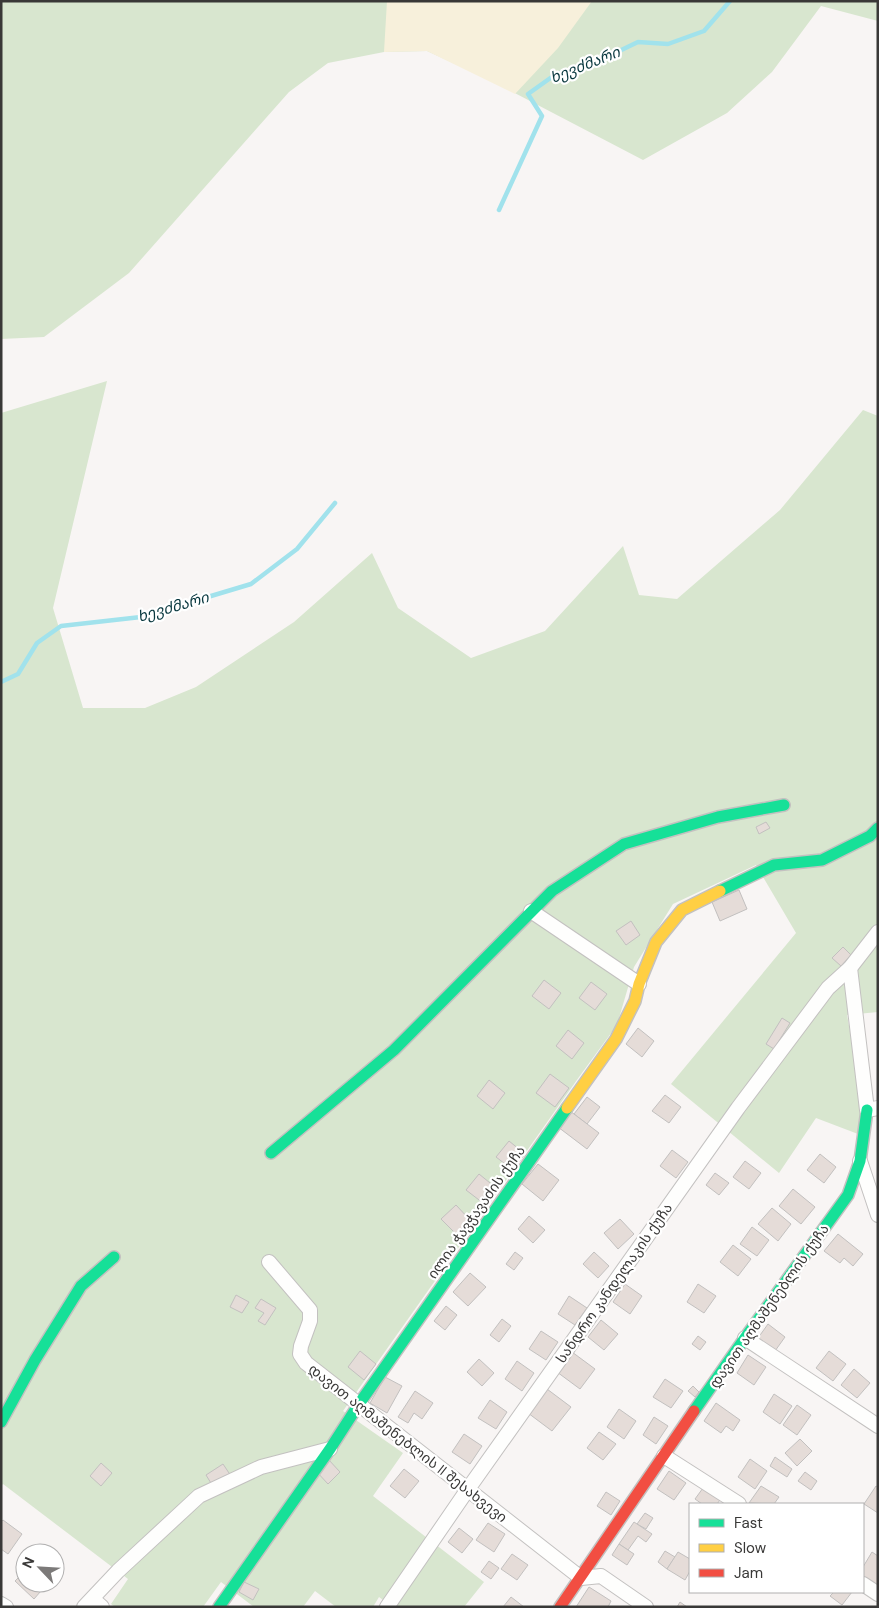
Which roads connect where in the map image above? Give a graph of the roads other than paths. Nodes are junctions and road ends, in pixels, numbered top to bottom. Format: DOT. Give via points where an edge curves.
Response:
graph roads {
  1 [pos="784,805"];
  2 [pos="878,828"];
  3 [pos="531,911"];
  4 [pos="878,932"];
  5 [pos="850,968"];
  6 [pos="639,984"];
  7 [pos="872,1109"];
  8 [pos="271,1152"];
  9 [pos="860,1162"];
  10 [pos="878,1215"];
  11 [pos="114,1257"];
  12 [pos="269,1262"];
  13 [pos="746,1338"];
  14 [pos="359,1404"];
  15 [pos="1,1422"];
  16 [pos="878,1426"];
  17 [pos="330,1449"];
  18 [pos="664,1456"];
  19 [pos="468,1489"];
  20 [pos="737,1503"];
  21 [pos="581,1578"];
  22 [pos="864,1585"];
  23 [pos="878,1594"];
  24 [pos="1,1604"];
  25 [pos="93,1604"];
  26 [pos="6,1607"];
  27 [pos="219,1607"];
  28 [pos="387,1607"];
  29 [pos="560,1607"];
  30 [pos="646,1607"];
  1 -- 3 [label="street" via="718,817 624,844 552,892"];
  2 -- 6 [label="street, ილია ჭავჭავაძის ქუჩა" via="870,836 822,860 774,865 682,910 656,942"];
  3 -- 6 [label="street"];
  3 -- 8 [label="street" via="394,1050"];
  4 -- 5 [label="street, სანდრო კანდელაკის ქუჩა"];
  5 -- 7 [label="street, დავით აღმაშენებლის ქუჩა"];
  5 -- 19 [label="street, სანდრო კანდელაკის ქუჩა" via="828,988 738,1108"];
  6 -- 14 [label="street, ილია ჭავჭავაძის ქუჩა" via="636,1001 616,1039"];
  7 -- 9 [label="street, დავით აღმაშენებლის ქუჩა"];
  9 -- 10 [label="street"];
  9 -- 13 [label="street, დავით აღმაშენებლის ქუჩა" via="848,1195"];
  11 -- 15 [label="street" via="81,1286"];
  12 -- 14 [label="street, დავით აღმაშენებლის II შესახვევი" via="310,1310 300,1354 306,1363"];
  13 -- 16 [label="street"];
  13 -- 18 [label="street, დავით აღმაშენებლის ქუჩა"];
  14 -- 17 [label="street, ილია ჭავჭავაძის ქუჩა"];
  14 -- 19 [label="street, დავით აღმაშენებლის II შესახვევი"];
  17 -- 25 [label="street" via="261,1467 199,1496 118,1571"];
  17 -- 27 [label="street, ილია ჭავჭავაძის ქუჩა"];
  18 -- 20 [label="street"];
  18 -- 21 [label="street, დავით აღმაშენებლის ქუჩა"];
  19 -- 21 [label="street, დავით აღმაშენებლის II შესახვევი"];
  19 -- 28 [label="street, სანდრო კანდელაკის ქუჩა"];
  21 -- 29 [label="street, დავით აღმაშენებლის ქუჩა"];
  21 -- 30 [label="street" via="601,1576"];
  22 -- 23 [label="street"];
  24 -- 26 [label="street"];
}
